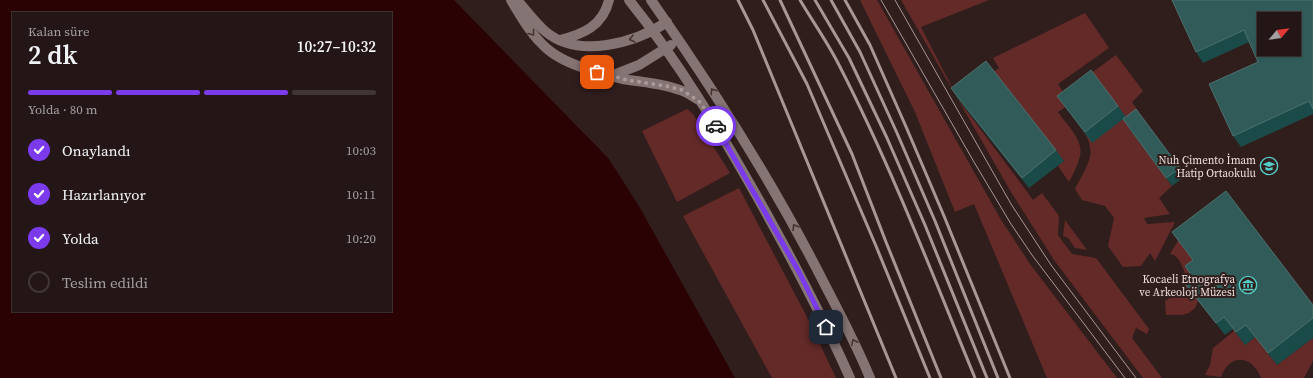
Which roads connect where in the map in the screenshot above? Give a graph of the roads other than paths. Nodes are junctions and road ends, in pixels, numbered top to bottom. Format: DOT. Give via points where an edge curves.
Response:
graph roads {
  1 [pos="511,0"];
  2 [pos="517,0"];
  3 [pos="609,0"];
  4 [pos="629,0"];
  5 [pos="651,0"];
  6 [pos="667,22"];
  7 [pos="654,31"];
  8 [pos="559,40"];
  9 [pos="679,40"];
  10 [pos="666,48"];
  11 [pos="611,76"];
  12 [pos="700,102"];
  13 [pos="850,378"];
  14 [pos="870,378"];
  1 -- 11 [label="main road, one-way" via="532,35 553,54 566,62"];
  2 -- 8 [label="main road" via="546,32"];
  3 -- 8 [label="main road" via="603,17 596,25 578,35"];
  4 -- 7 [label="main road"];
  5 -- 6 [label="main road"];
  6 -- 7 [label="main road"];
  6 -- 9 [label="main road"];
  7 -- 8 [label="main road, one-way" via="637,38 594,47"];
  7 -- 10 [label="main road"];
  9 -- 10 [label="main road"];
  14 -- 9 [label="main road, one-way" via="798,232 736,128"];
  10 -- 11 [label="main road" via="639,65"];
  10 -- 12 [label="main road"];
  11 -- 12 [label="main road" via="682,90"];
  12 -- 13 [label="main road" via="745,175 799,272"];
}
